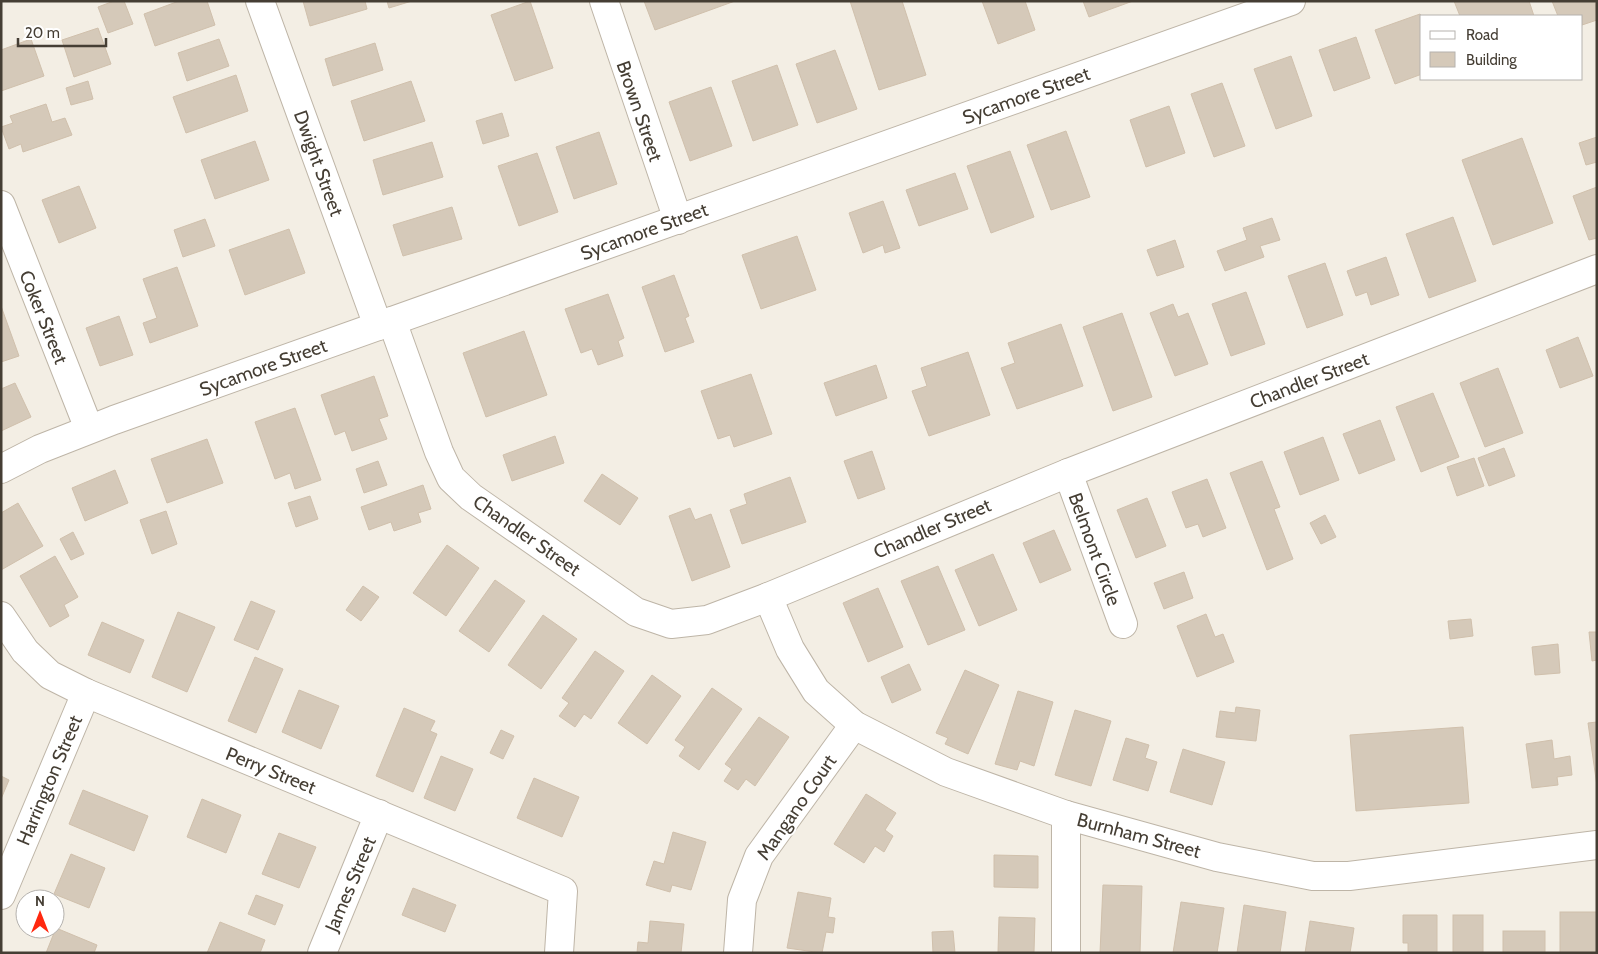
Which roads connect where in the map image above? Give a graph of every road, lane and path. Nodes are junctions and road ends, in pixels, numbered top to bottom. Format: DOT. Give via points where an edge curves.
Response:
graph roads {
  1 [pos="260,1"];
  2 [pos="604,1"];
  3 [pos="1291,1"];
  4 [pos="1,205"];
  5 [pos="678,220"];
  6 [pos="8,245"];
  7 [pos="1597,270"];
  8 [pos="385,323"];
  9 [pos="89,429"];
  10 [pos="1,469"];
  11 [pos="1068,473"];
  12 [pos="768,597"];
  13 [pos="1,616"];
  14 [pos="1123,624"];
  15 [pos="86,694"];
  16 [pos="854,725"];
  17 [pos="379,814"];
  18 [pos="1066,815"];
  19 [pos="1597,845"];
  20 [pos="1,895"];
  21 [pos="322,953"];
  22 [pos="559,953"];
  23 [pos="738,953"];
  24 [pos="1066,953"];
  1 -- 8 [label="street, Dwight Street"];
  2 -- 5 [label="street, Brown Street"];
  3 -- 5 [label="street, Sycamore Street"];
  4 -- 6 [label="street, Coker Street"];
  5 -- 8 [label="street, Sycamore Street"];
  6 -- 9 [label="street, Coker Street"];
  7 -- 11 [label="street, Chandler Street"];
  8 -- 9 [label="street, Sycamore Street"];
  8 -- 12 [label="street, Chandler Street" via="451,478 471,497 636,612 671,624 707,620"];
  9 -- 10 [label="street, Sycamore Street"];
  11 -- 12 [label="street, Chandler Street"];
  11 -- 14 [label="street, Belmont Circle"];
  12 -- 16 [label="street, Burnham Street" via="790,649 816,690"];
  13 -- 15 [label="street, Perry Street" via="25,651 50,675"];
  15 -- 17 [label="street, Perry Street"];
  15 -- 20 [label="street, Harrington Street"];
  16 -- 18 [label="street, Burnham Street" via="946,772"];
  16 -- 23 [label="street, Mangano Court" via="759,856 742,900"];
  17 -- 21 [label="street, James Street"];
  17 -- 22 [label="street, Perry Street" via="563,891"];
  18 -- 19 [label="street, Burnham Street" via="1217,856 1313,876 1349,876"];
  18 -- 24 [label="street"];
}
